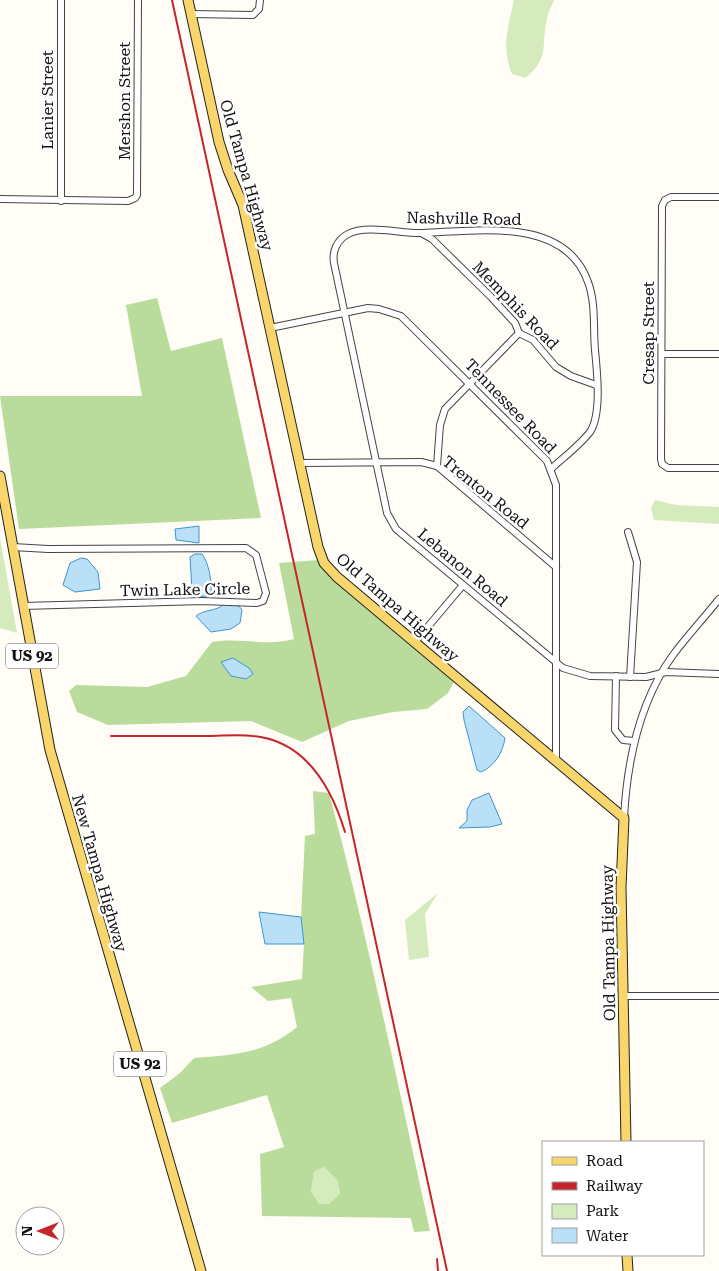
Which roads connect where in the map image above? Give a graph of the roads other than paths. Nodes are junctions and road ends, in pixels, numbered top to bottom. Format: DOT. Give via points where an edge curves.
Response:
graph roads {
  1 [pos="61,0"];
  2 [pos="138,0"];
  3 [pos="188,0"];
  4 [pos="260,0"];
  5 [pos="191,14"];
  6 [pos="719,197"];
  7 [pos="0,199"];
  8 [pos="60,201"];
  9 [pos="422,233"];
  10 [pos="344,312"];
  11 [pos="270,328"];
  12 [pos="519,332"];
  13 [pos="662,354"];
  14 [pos="719,354"];
  15 [pos="470,382"];
  16 [pos="596,385"];
  17 [pos="376,462"];
  18 [pos="300,463"];
  19 [pos="437,466"];
  20 [pos="551,468"];
  21 [pos="719,468"];
  22 [pos="0,476"];
  23 [pos="1,487"];
  24 [pos="3,509"];
  25 [pos="628,532"];
  26 [pos="13,547"];
  27 [pos="556,567"];
  28 [pos="463,585"];
  29 [pos="719,599"];
  30 [pos="23,606"];
  31 [pos="415,642"];
  32 [pos="556,663"];
  33 [pos="719,674"];
  34 [pos="660,675"];
  35 [pos="616,676"];
  36 [pos="630,677"];
  37 [pos="634,741"];
  38 [pos="556,760"];
  39 [pos="624,818"];
  40 [pos="623,996"];
  41 [pos="719,996"];
  42 [pos="626,1141"];
  43 [pos="627,1256"];
  44 [pos="201,1271"];
  45 [pos="628,1271"];
  1 -- 8 [label="street, Lanier Street"];
  2 -- 8 [label="street, Mershon Street" via="137,195 132,200"];
  3 -- 5 [label="main road, Old Tampa Highway"];
  4 -- 5 [label="street" via="259,9 252,15"];
  5 -- 11 [label="main road, Old Tampa Highway" via="219,142 243,205"];
  6 -- 13 [label="street, Cresap Street" via="671,196 662,206"];
  7 -- 8 [label="street"];
  9 -- 10 [label="street, Nashville Road" via="353,232 341,239 333,258"];
  9 -- 12 [label="street, Memphis Road" via="491,297"];
  9 -- 16 [label="street, Nashville Road" via="462,230 527,233 567,251 585,274 591,294"];
  10 -- 11 [label="street, Tennessee Road"];
  10 -- 15 [label="street, Tennessee Road" via="379,309 401,316"];
  10 -- 17 [label="street, Lebanon Road"];
  11 -- 18 [label="main road, Old Tampa Highway"];
  12 -- 15 [label="street"];
  12 -- 16 [label="street, Memphis Road" via="533,340 562,372"];
  13 -- 14 [label="street"];
  13 -- 21 [label="street, Cresap Street" via="661,459 665,467"];
  15 -- 19 [label="street" via="450,402 442,416"];
  15 -- 20 [label="street, Tennessee Road"];
  16 -- 20 [label="street, Nashville Road" via="597,409 590,432"];
  17 -- 18 [label="street, Trenton Road"];
  17 -- 19 [label="street, Trenton Road" via="421,462"];
  17 -- 28 [label="street, Lebanon Road" via="390,522"];
  18 -- 31 [label="main road, Old Tampa Highway" via="324,563"];
  19 -- 27 [label="street, Trenton Road"];
  20 -- 27 [label="street, Tennessee Road" via="556,485"];
  22 -- 23 [label="main road, New Tampa Highway / US 92"];
  23 -- 24 [label="main road, New Tampa Highway / US 92"];
  24 -- 26 [label="main road, New Tampa Highway / US 92"];
  25 -- 36 [label="street" via="637,562"];
  26 -- 30 [label="main road, New Tampa Highway / US 92"];
  26 -- 30 [label="street, Twin Lake Circle" via="246,548 256,555 266,593 263,601 257,602"];
  27 -- 32 [label="street, Tennessee Road"];
  28 -- 31 [label="street"];
  28 -- 32 [label="street, Lebanon Road"];
  29 -- 34 [label="street"];
  30 -- 44 [label="main road, New Tampa Highway / US 92" via="60,787"];
  31 -- 38 [label="main road, Old Tampa Highway"];
  32 -- 35 [label="street, Lebanon Road" via="584,675"];
  32 -- 38 [label="street, Tennessee Road"];
  33 -- 34 [label="street, Lebanon Road" via="666,672"];
  34 -- 36 [label="street, Lebanon Road"];
  34 -- 37 [label="street"];
  35 -- 36 [label="street, Lebanon Road"];
  35 -- 37 [label="street" via="616,734 623,740"];
  37 -- 39 [label="street"];
  38 -- 39 [label="main road, Old Tampa Highway"];
  39 -- 40 [label="main road, Old Tampa Highway" via="621,886"];
  40 -- 41 [label="street"];
  40 -- 42 [label="main road, Old Tampa Highway"];
  43 -- 45 [label="main road"];
}
